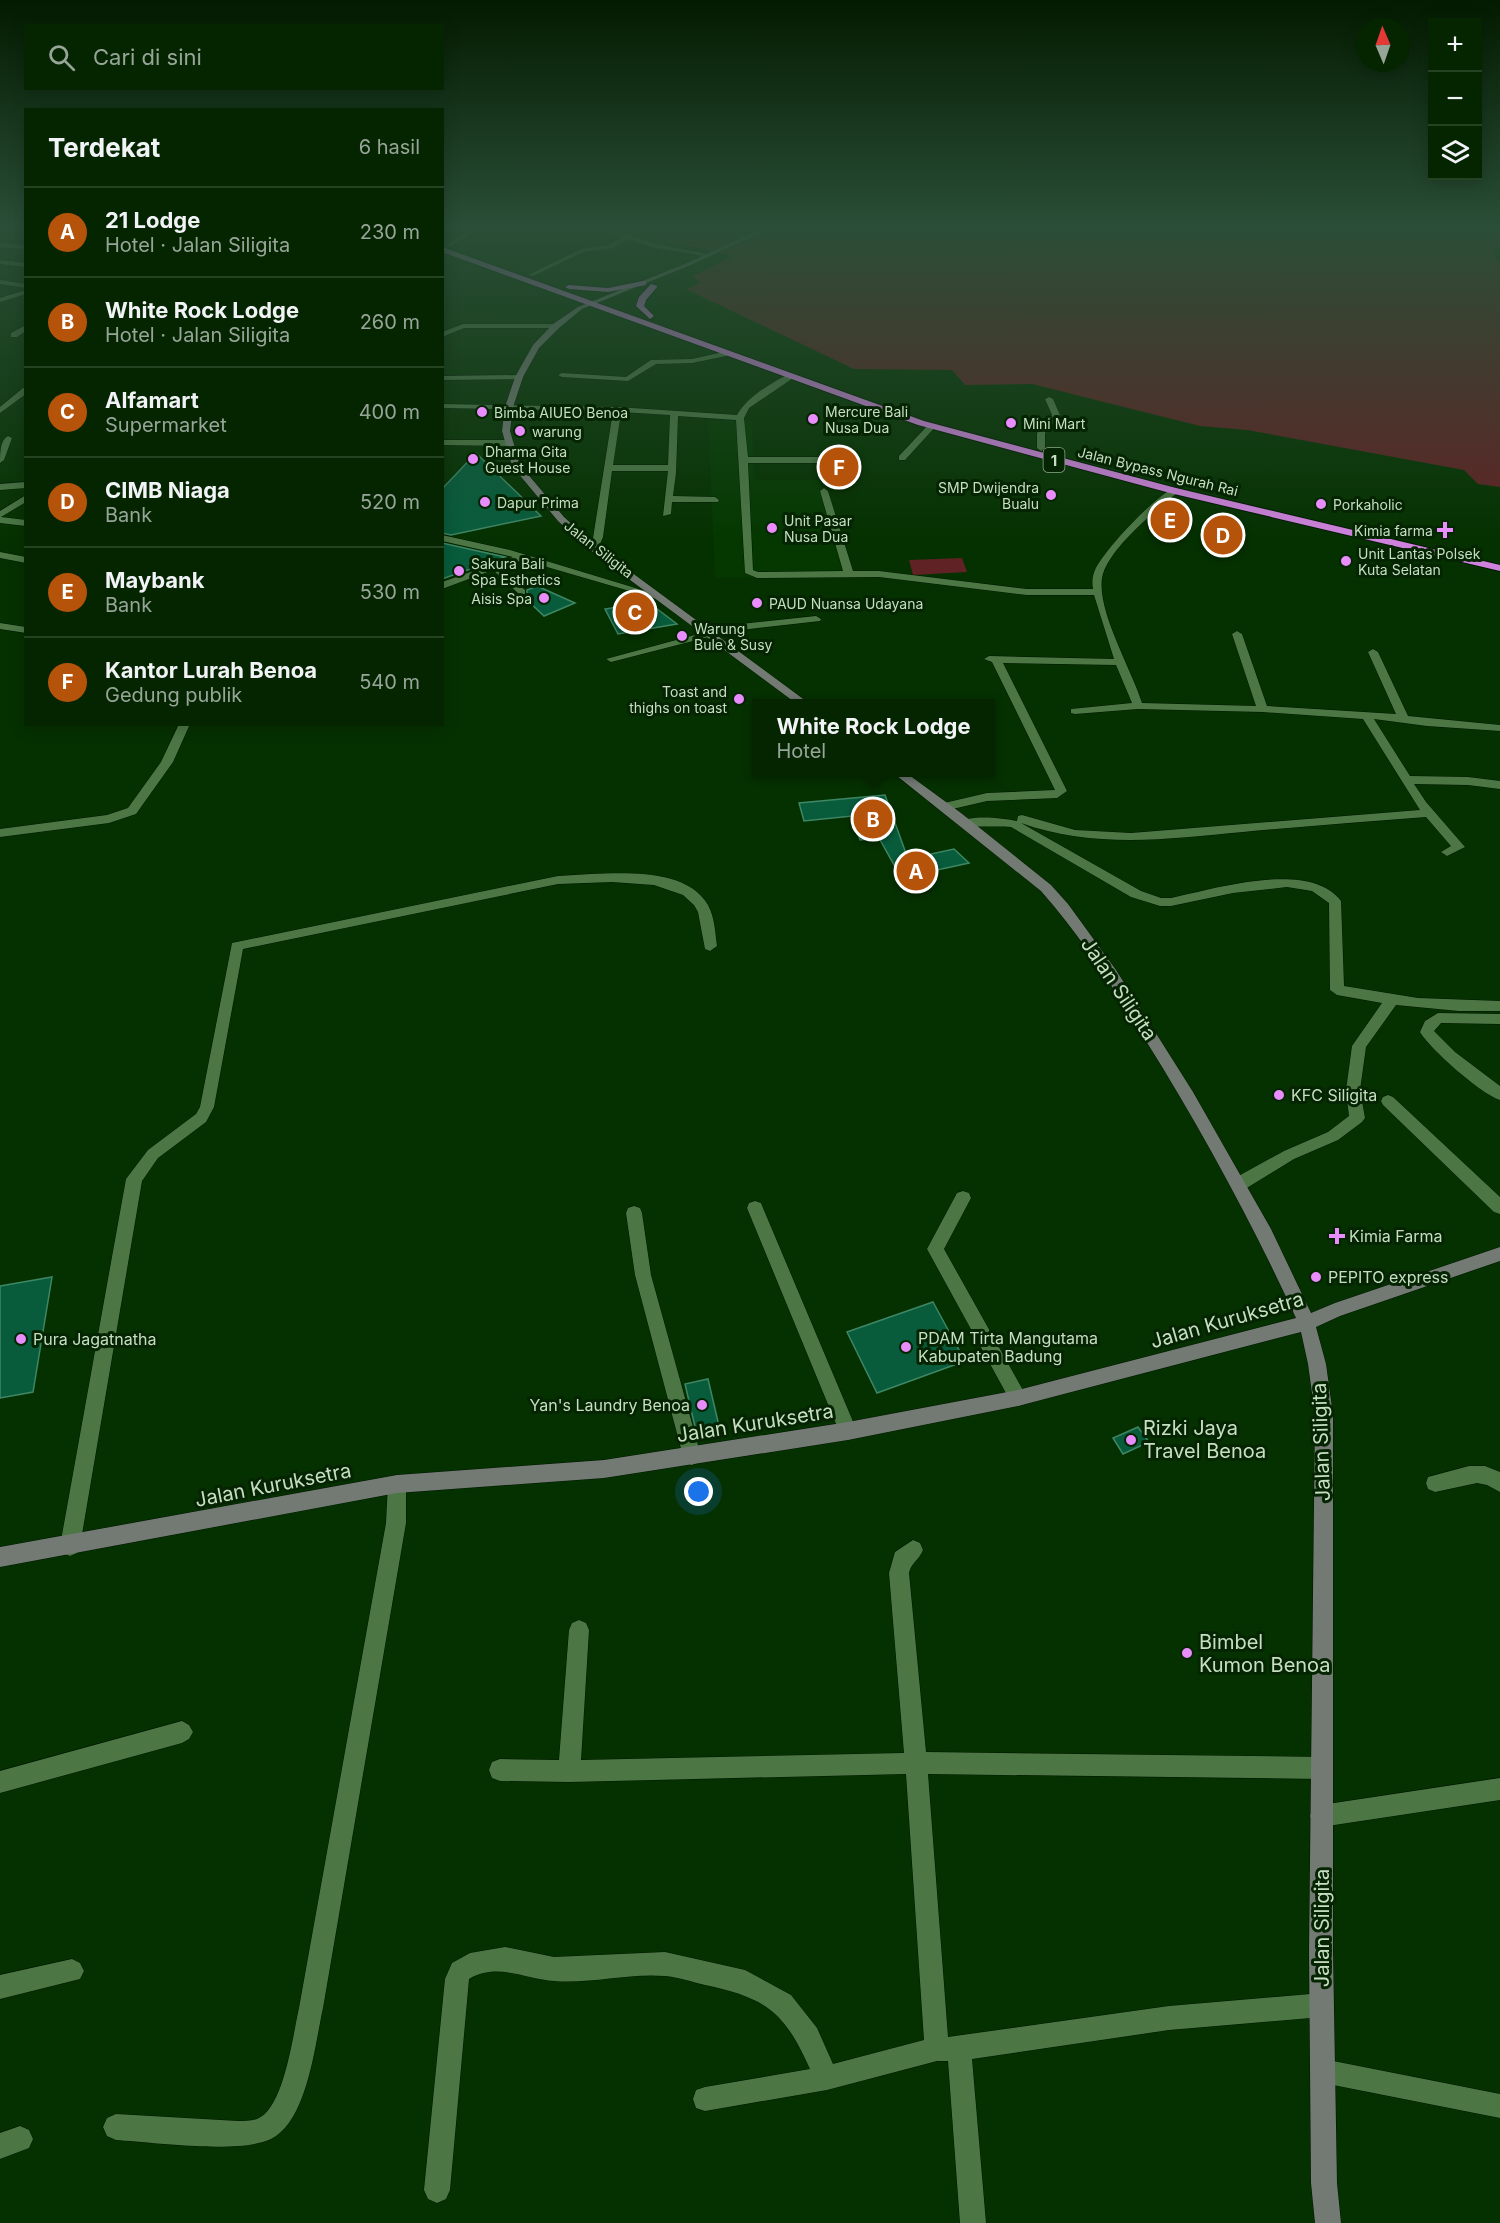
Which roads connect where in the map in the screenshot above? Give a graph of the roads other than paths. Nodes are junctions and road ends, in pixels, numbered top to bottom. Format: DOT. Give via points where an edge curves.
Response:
graph roads {
  1 [pos="550,333"];
  2 [pos="677,333"];
  3 [pos="695,333"];
  4 [pos="728,353"];
  5 [pos="562,375"];
  6 [pos="792,376"];
  7 [pos="444,378"];
  8 [pos="519,378"];
  9 [pos="24,392"];
  10 [pos="1049,399"];
  11 [pos="444,406"];
  12 [pos="509,407"];
  13 [pos="617,409"];
  14 [pos="0,411"];
  15 [pos="674,412"];
  16 [pos="740,418"];
  17 [pos="932,426"];
  18 [pos="8,438"];
  19 [pos="444,442"];
  20 [pos="508,443"];
  21 [pos="1041,448"];
  22 [pos="902,458"];
  23 [pos="836,459"];
  24 [pos="0,460"];
  25 [pos="744,460"];
  26 [pos="607,468"];
  27 [pos="672,468"];
  28 [pos="24,485"];
  29 [pos="0,487"];
  30 [pos="824,491"];
  31 [pos="1174,491"];
  32 [pos="24,499"];
  33 [pos="668,500"];
  34 [pos="715,500"];
  35 [pos="13,506"];
  36 [pos="24,509"];
  37 [pos="666,514"];
  38 [pos="0,515"];
  39 [pos="0,520"];
  40 [pos="24,523"];
  41 [pos="444,538"];
  42 [pos="594,549"];
  43 [pos="521,556"];
  44 [pos="2,557"];
  45 [pos="1500,559"];
  46 [pos="24,560"];
  47 [pos="494,566"];
  48 [pos="1500,568"];
  49 [pos="849,574"];
  50 [pos="444,585"];
  51 [pos="522,592"];
  52 [pos="1099,592"];
  53 [pos="660,597"];
  54 [pos="816,619"];
  55 [pos="0,626"];
  56 [pos="24,630"];
  57 [pos="711,634"];
  58 [pos="1237,634"];
  59 [pos="1373,652"];
  60 [pos="611,659"];
  61 [pos="1121,662"];
  62 [pos="798,699"];
  63 [pos="1137,706"];
  64 [pos="1263,709"];
  65 [pos="1075,711"];
  66 [pos="1367,716"];
  67 [pos="1403,718"];
  68 [pos="184,726"];
  69 [pos="1500,728"];
  70 [pos="904,777"];
  71 [pos="1408,780"];
  72 [pos="1500,785"];
  73 [pos="944,807"];
  74 [pos="1430,813"];
  75 [pos="960,820"];
  76 [pos="0,833"];
  77 [pos="1447,852"];
  78 [pos="710,946"];
  79 [pos="1391,1001"];
  80 [pos="1500,1006"];
  81 [pos="1500,1019"];
  82 [pos="1500,1094"];
  83 [pos="1388,1101"];
  84 [pos="1239,1184"];
  85 [pos="963,1198"];
  86 [pos="1500,1207"];
  87 [pos="755,1208"];
  88 [pos="634,1213"];
  89 [pos="1500,1254"];
  90 [pos="1307,1323"];
  91 [pos="1017,1398"];
  92 [pos="848,1431"];
  93 [pos="692,1456"];
  94 [pos="1435,1483"];
  95 [pos="1500,1483"];
  96 [pos="397,1484"];
  97 [pos="70,1546"];
  98 [pos="913,1550"];
  99 [pos="0,1557"];
  100 [pos="579,1630"];
  101 [pos="182,1732"];
  102 [pos="916,1763"];
  103 [pos="1322,1768"];
  104 [pos="500,1770"];
  105 [pos="569,1771"];
  106 [pos="0,1782"];
  107 [pos="1500,1789"];
  108 [pos="1322,1816"];
  109 [pos="72,1971"];
  110 [pos="0,1987"];
  111 [pos="1322,2005"];
  112 [pos="948,2049"];
  113 [pos="1323,2071"];
  114 [pos="827,2078"];
  115 [pos="705,2099"];
  116 [pos="1500,2106"];
  117 [pos="116,2127"];
  118 [pos="436,2190"];
  119 [pos="973,2223"];
  120 [pos="1328,2223"];
  1 -- 8 [label="main road, Jalan Siligita" via="536,347"];
  2 -- 4 [label="highway, Jalan Bypass Ngurah Rai / 1"];
  3 -- 21 [label="highway, Jalan Bypass Ngurah Rai / 1" via="935,419"];
  4 -- 5 [label="street" via="692,361 654,362 628,379"];
  4 -- 6 [label="highway, Jalan Bypass Ngurah Rai / 1"];
  6 -- 16 [label="street" via="746,407"];
  6 -- 17 [label="highway, Jalan Bypass Ngurah Rai / 1"];
  7 -- 8 [label="street"];
  8 -- 12 [label="main road, Jalan Siligita"];
  9 -- 14 [label="street"];
  10 -- 21 [label="street" via="1056,415 1041,433"];
  11 -- 12 [label="street"];
  12 -- 13 [label="street"];
  12 -- 20 [label="main road, Jalan Siligita"];
  13 -- 15 [label="street"];
  13 -- 26 [label="street"];
  15 -- 16 [label="street"];
  15 -- 27 [label="street"];
  16 -- 25 [label="street"];
  17 -- 22 [label="street"];
  17 -- 31 [label="highway, Jalan Bypass Ngurah Rai / 1"];
  18 -- 24 [label="street"];
  19 -- 20 [label="street"];
  20 -- 42 [label="main road, Jalan Siligita" via="516,466 545,503"];
  21 -- 45 [label="highway, Jalan Bypass Ngurah Rai / 1"];
  23 -- 25 [label="street"];
  25 -- 49 [label="street" via="748,572"];
  26 -- 27 [label="street"];
  26 -- 42 [label="street"];
  27 -- 33 [label="street"];
  28 -- 29 [label="street"];
  30 -- 49 [label="street"];
  31 -- 48 [label="highway, Jalan Bypass Ngurah Rai / 1"];
  31 -- 52 [label="street" via="1136,524 1102,567 1097,577"];
  32 -- 35 [label="street"];
  33 -- 34 [label="street"];
  33 -- 37 [label="street"];
  35 -- 36 [label="street"];
  35 -- 38 [label="street"];
  39 -- 40 [label="street"];
  41 -- 43 [label="street"];
  42 -- 53 [label="main road, Jalan Siligita"];
  43 -- 47 [label="street"];
  43 -- 53 [label="street"];
  44 -- 46 [label="street"];
  47 -- 50 [label="street"];
  47 -- 51 [label="street"];
  49 -- 52 [label="street" via="879,574 1027,592"];
  52 -- 61 [label="street"];
  53 -- 57 [label="main road, Jalan Siligita"];
  54 -- 57 [label="street"];
  55 -- 56 [label="street"];
  57 -- 60 [label="street"];
  57 -- 62 [label="main road, Jalan Siligita"];
  58 -- 64 [label="street"];
  59 -- 67 [label="street"];
  61 -- 63 [label="street"];
  61 -- 73 [label="street" via="991,659 1061,791 987,797"];
  63 -- 64 [label="street"];
  63 -- 65 [label="street"];
  64 -- 66 [label="street"];
  66 -- 67 [label="street"];
  66 -- 71 [label="street"];
  67 -- 69 [label="street"];
  68 -- 76 [label="street" via="166,762 132,811 109,819"];
  70 -- 73 [label="main road, Jalan Siligita"];
  71 -- 72 [label="street"];
  71 -- 74 [label="street"];
  73 -- 75 [label="main road, Jalan Siligita"];
  74 -- 75 [label="street" via="1140,837 1067,834 1000,815"];
  74 -- 77 [label="street" via="1459,847"];
  75 -- 79 [label="street" via="1014,824 1136,894 1160,902 1287,883 1315,887 1335,901 1337,990"];
  75 -- 84 [label="main road, Jalan Siligita" via="1046,888 1063,907 1155,1042"];
  78 -- 97 [label="street" via="705,912 692,893 653,880 604,877 558,880 237,946 207,1107 201,1119 153,1154 134,1179"];
  79 -- 80 [label="street"];
  79 -- 84 [label="street" via="1359,1046 1353,1090 1357,1118 1333,1136 1289,1155"];
  81 -- 82 [label="street" via="1438,1018 1427,1032"];
  83 -- 86 [label="street"];
  84 -- 90 [label="main road, Jalan Siligita"];
  85 -- 91 [label="street" via="935,1249"];
  87 -- 92 [label="street"];
  88 -- 93 [label="street" via="643,1275"];
  89 -- 90 [label="main road, Jalan Kuruksetra"];
  90 -- 91 [label="main road, Jalan Kuruksetra"];
  90 -- 103 [label="main road, Jalan Siligita" via="1324,1415"];
  91 -- 92 [label="main road, Jalan Kuruksetra"];
  92 -- 93 [label="main road, Jalan Kuruksetra"];
  93 -- 96 [label="main road, Jalan Kuruksetra" via="604,1469"];
  94 -- 95 [label="street" via="1478,1474"];
  96 -- 97 [label="main road, Jalan Kuruksetra"];
  96 -- 117 [label="street" via="396,1523 311,2008 295,2075 281,2112 268,2127 238,2134"];
  97 -- 99 [label="main road, Jalan Kuruksetra"];
  98 -- 102 [label="street" via="902,1559 899,1573"];
  100 -- 105 [label="street"];
  101 -- 106 [label="street"];
  102 -- 103 [label="street"];
  102 -- 105 [label="street"];
  102 -- 112 [label="street"];
  103 -- 108 [label="main road, Jalan Siligita"];
  104 -- 105 [label="street"];
  107 -- 108 [label="street"];
  108 -- 111 [label="main road, Jalan Siligita"];
  109 -- 110 [label="street"];
  111 -- 112 [label="street" via="1169,2018"];
  111 -- 113 [label="main road, Jalan Siligita"];
  112 -- 114 [label="street"];
  112 -- 119 [label="street"];
  113 -- 116 [label="street"];
  113 -- 120 [label="main road, Jalan Siligita"];
  114 -- 115 [label="street"];
  114 -- 118 [label="street" via="808,2037 783,2003 745,1982 665,1964 554,1969 505,1959 470,1965 460,1971 457,1979"];
}
